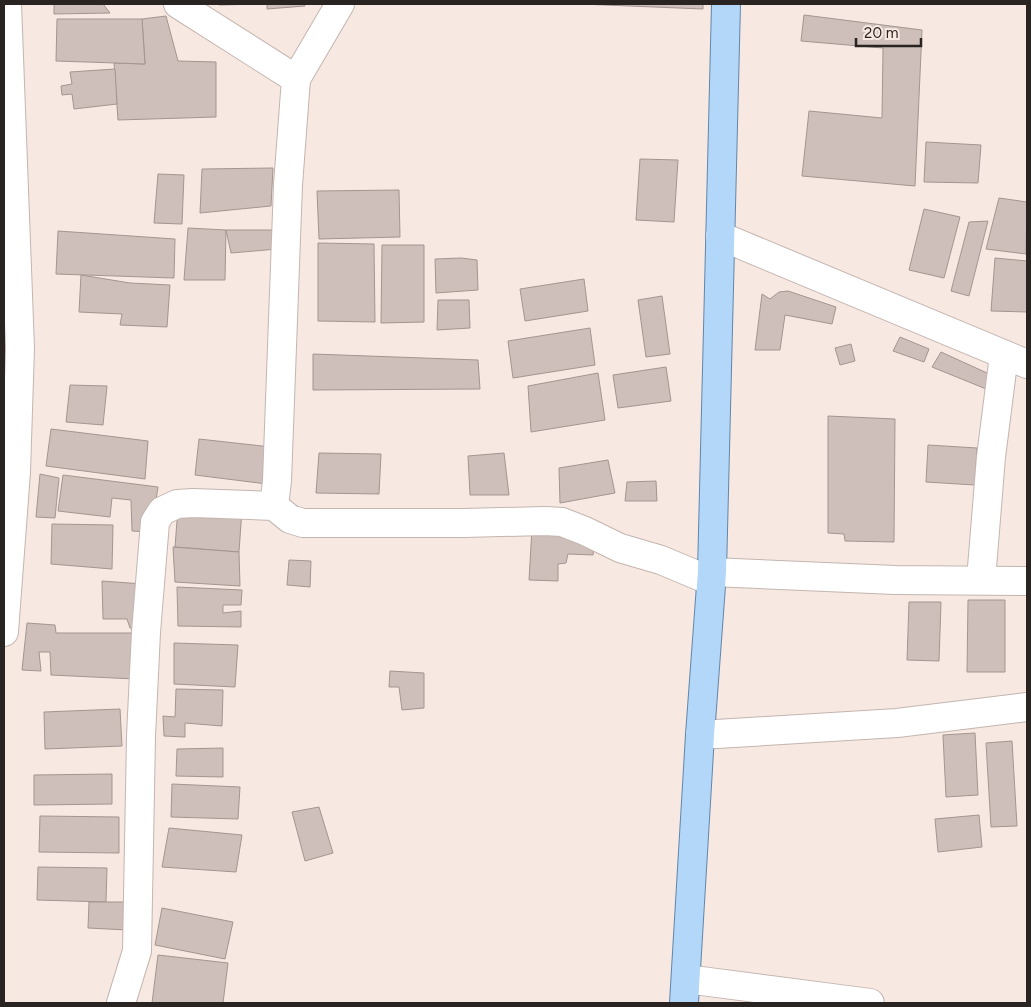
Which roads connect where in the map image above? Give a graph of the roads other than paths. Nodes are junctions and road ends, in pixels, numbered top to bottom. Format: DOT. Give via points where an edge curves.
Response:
graph roads {
  1 [pos="7,4"];
  2 [pos="178,4"];
  3 [pos="340,4"];
  4 [pos="726,4"];
  5 [pos="6,59"];
  6 [pos="296,79"];
  7 [pos="720,236"];
  8 [pos="11,310"];
  9 [pos="1016,360"];
  10 [pos="274,506"];
  11 [pos="711,577"];
  12 [pos="981,580"];
  13 [pos="1027,580"];
  14 [pos="4,632"];
  15 [pos="1027,707"];
  16 [pos="700,734"];
  17 [pos="685,991"];
  18 [pos="121,1003"];
  19 [pos="870,1003"];
  1 -- 5 [label="street"];
  2 -- 6 [label="street"];
  3 -- 6 [label="street"];
  4 -- 7 [label="main road"];
  5 -- 8 [label="street"];
  6 -- 10 [label="street" via="288,185"];
  7 -- 9 [label="street"];
  7 -- 11 [label="main road"];
  8 -- 14 [label="street" via="20,348 16,472"];
  9 -- 12 [label="street" via="990,465"];
  10 -- 11 [label="street" via="290,519 303,523 562,522 620,548"];
  10 -- 18 [label="street" via="178,504 162,511 155,522 142,727 137,951"];
  11 -- 12 [label="street"];
  11 -- 16 [label="main road"];
  12 -- 13 [label="street"];
  15 -- 16 [label="street" via="897,723"];
  16 -- 17 [label="main road"];
  17 -- 19 [label="street"];
}
